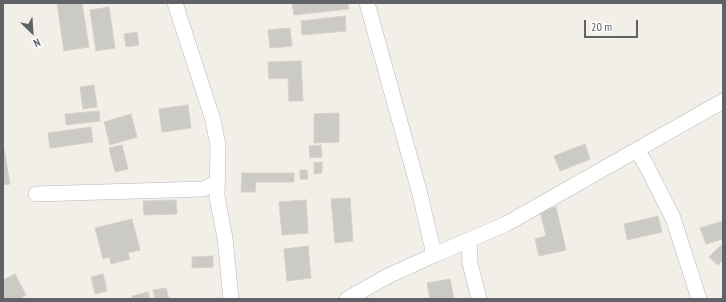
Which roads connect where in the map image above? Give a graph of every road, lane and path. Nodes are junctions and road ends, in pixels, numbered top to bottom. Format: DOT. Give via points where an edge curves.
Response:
graph roads {
  1 [pos="175,3"];
  2 [pos="367,3"];
  3 [pos="723,101"];
  4 [pos="635,151"];
  5 [pos="212,190"];
  6 [pos="36,194"];
  7 [pos="469,240"];
  8 [pos="434,255"];
  9 [pos="231,299"];
  10 [pos="347,299"];
  11 [pos="479,299"];
  12 [pos="699,299"];
  1 -- 5 [label="street" via="213,120 218,146"];
  2 -- 8 [label="street" via="420,194"];
  3 -- 4 [label="street"];
  4 -- 7 [label="street" via="506,224"];
  4 -- 12 [label="street" via="643,158 673,218"];
  5 -- 6 [label="street"];
  5 -- 9 [label="street" via="224,238"];
  7 -- 8 [label="street"];
  7 -- 11 [label="street" via="470,263"];
  8 -- 10 [label="street" via="388,276"];
}
